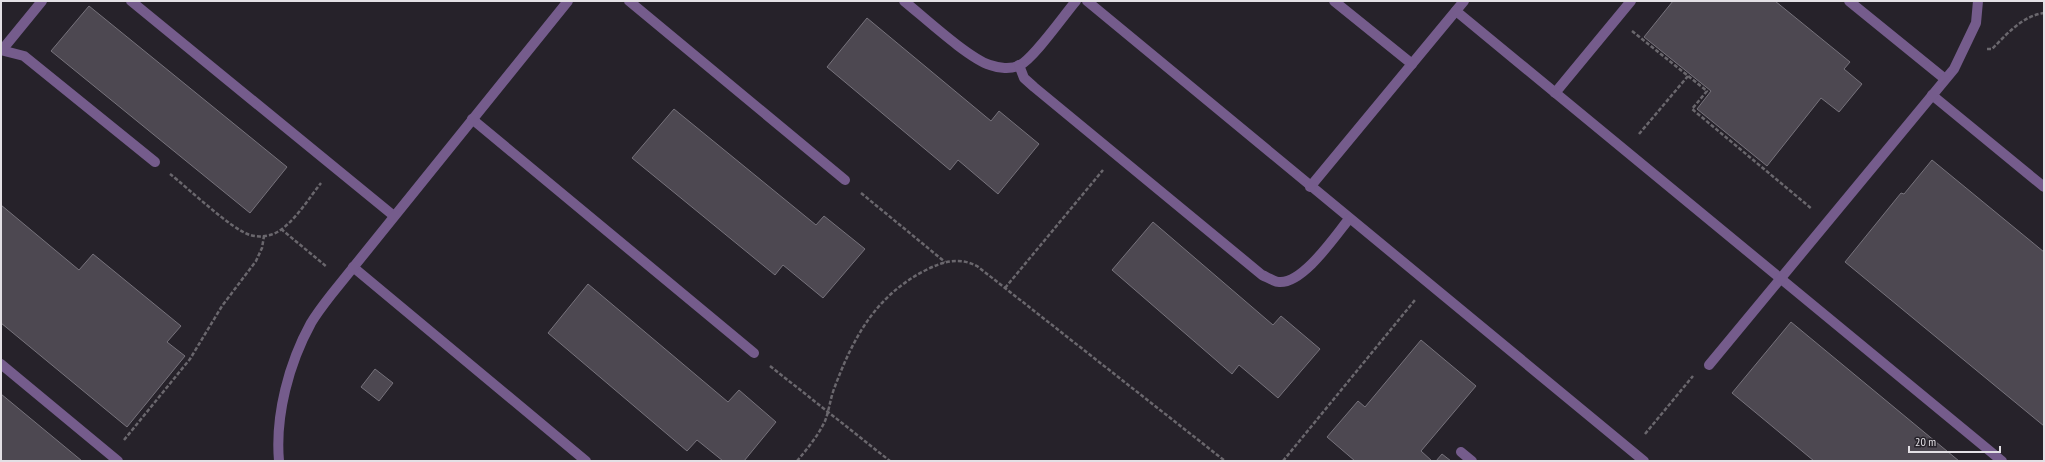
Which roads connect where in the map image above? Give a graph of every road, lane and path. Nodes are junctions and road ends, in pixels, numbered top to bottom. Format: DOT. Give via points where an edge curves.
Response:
graph roads {
  1 [pos="42,1"];
  2 [pos="131,1"];
  3 [pos="568,1"];
  4 [pos="630,1"];
  5 [pos="904,1"];
  6 [pos="1076,1"];
  7 [pos="1087,1"];
  8 [pos="1334,1"];
  9 [pos="1464,1"];
  10 [pos="1631,1"];
  11 [pos="1849,1"];
  12 [pos="1978,1"];
  13 [pos="1456,11"];
  14 [pos="2044,13"];
  15 [pos="1616,18"];
  16 [pos="1964,49"];
  17 [pos="1,50"];
  18 [pos="1412,64"];
  19 [pos="1019,65"];
  20 [pos="1688,76"];
  21 [pos="1945,79"];
  22 [pos="1555,93"];
  23 [pos="1932,95"];
  24 [pos="472,119"];
  25 [pos="1625,150"];
  26 [pos="1116,155"];
  27 [pos="155,162"];
  28 [pos="334,167"];
  29 [pos="845,180"];
  30 [pos="1310,187"];
  31 [pos="2044,187"];
  32 [pos="394,216"];
  33 [pos="1349,219"];
  34 [pos="1828,222"];
  35 [pos="281,229"];
  36 [pos="264,236"];
  37 [pos="945,262"];
  38 [pos="353,267"];
  39 [pos="1780,279"];
  40 [pos="343,280"];
  41 [pos="1428,284"];
  42 [pos="1005,288"];
  43 [pos="754,353"];
  44 [pos="1,364"];
  45 [pos="1709,365"];
  46 [pos="827,412"];
  47 [pos="1631,450"];
  48 [pos="1461,452"];
  49 [pos="115,458"];
  50 [pos="279,461"];
  51 [pos="586,461"];
  52 [pos="797,461"];
  53 [pos="890,461"];
  54 [pos="1225,461"];
  55 [pos="1283,461"];
  56 [pos="1472,461"];
  57 [pos="1644,461"];
  58 [pos="2002,461"];
  1 -- 17 [label="lane"];
  2 -- 28 [label="lane"];
  3 -- 24 [label="lane"];
  4 -- 29 [label="lane"];
  5 -- 19 [label="lane" via="988,65 1003,68"];
  6 -- 19 [label="lane" via="1033,54"];
  7 -- 30 [label="lane"];
  8 -- 18 [label="lane"];
  9 -- 13 [label="lane"];
  10 -- 15 [label="lane"];
  11 -- 21 [label="lane"];
  12 -- 16 [label="lane" via="1976,23"];
  13 -- 18 [label="lane"];
  13 -- 22 [label="lane"];
  14 -- 16 [label="path" via="2019,24 1992,49"];
  15 -- 20 [label="path"];
  15 -- 22 [label="lane"];
  16 -- 21 [label="lane" via="1954,69"];
  17 -- 27 [label="lane" via="24,56"];
  18 -- 30 [label="lane"];
  19 -- 26 [label="lane" via="1024,78"];
  20 -- 25 [label="path"];
  20 -- 34 [label="path" via="1706,91 1692,109"];
  21 -- 23 [label="lane"];
  22 -- 25 [label="lane"];
  23 -- 31 [label="lane"];
  23 -- 34 [label="lane"];
  24 -- 32 [label="lane"];
  24 -- 43 [label="lane"];
  25 -- 39 [label="lane"];
  26 -- 33 [label="lane" via="1262,275 1279,282 1295,278 1310,265"];
  26 -- 42 [label="path"];
  27 -- 36 [label="path" via="237,228 250,235"];
  28 -- 32 [label="lane"];
  28 -- 35 [label="path"];
  29 -- 37 [label="path"];
  30 -- 33 [label="lane"];
  32 -- 38 [label="lane"];
  33 -- 41 [label="lane"];
  34 -- 39 [label="lane"];
  35 -- 36 [label="path"];
  35 -- 40 [label="path"];
  36 -- 49 [label="path" via="256,261 222,306 190,359"];
  37 -- 42 [label="path" via="966,261 977,266"];
  37 -- 46 [label="path" via="912,278 884,300 867,319 850,350 833,390"];
  38 -- 40 [label="lane"];
  38 -- 51 [label="lane"];
  39 -- 45 [label="lane"];
  39 -- 58 [label="lane"];
  40 -- 50 [label="lane" via="312,322 289,380 280,422"];
  41 -- 47 [label="lane"];
  41 -- 55 [label="path"];
  42 -- 54 [label="path"];
  43 -- 46 [label="path"];
  44 -- 49 [label="lane"];
  45 -- 47 [label="path" via="1698,370"];
  46 -- 52 [label="path" via="816,437"];
  46 -- 53 [label="path"];
  47 -- 57 [label="lane"];
  48 -- 56 [label="lane"];
}
